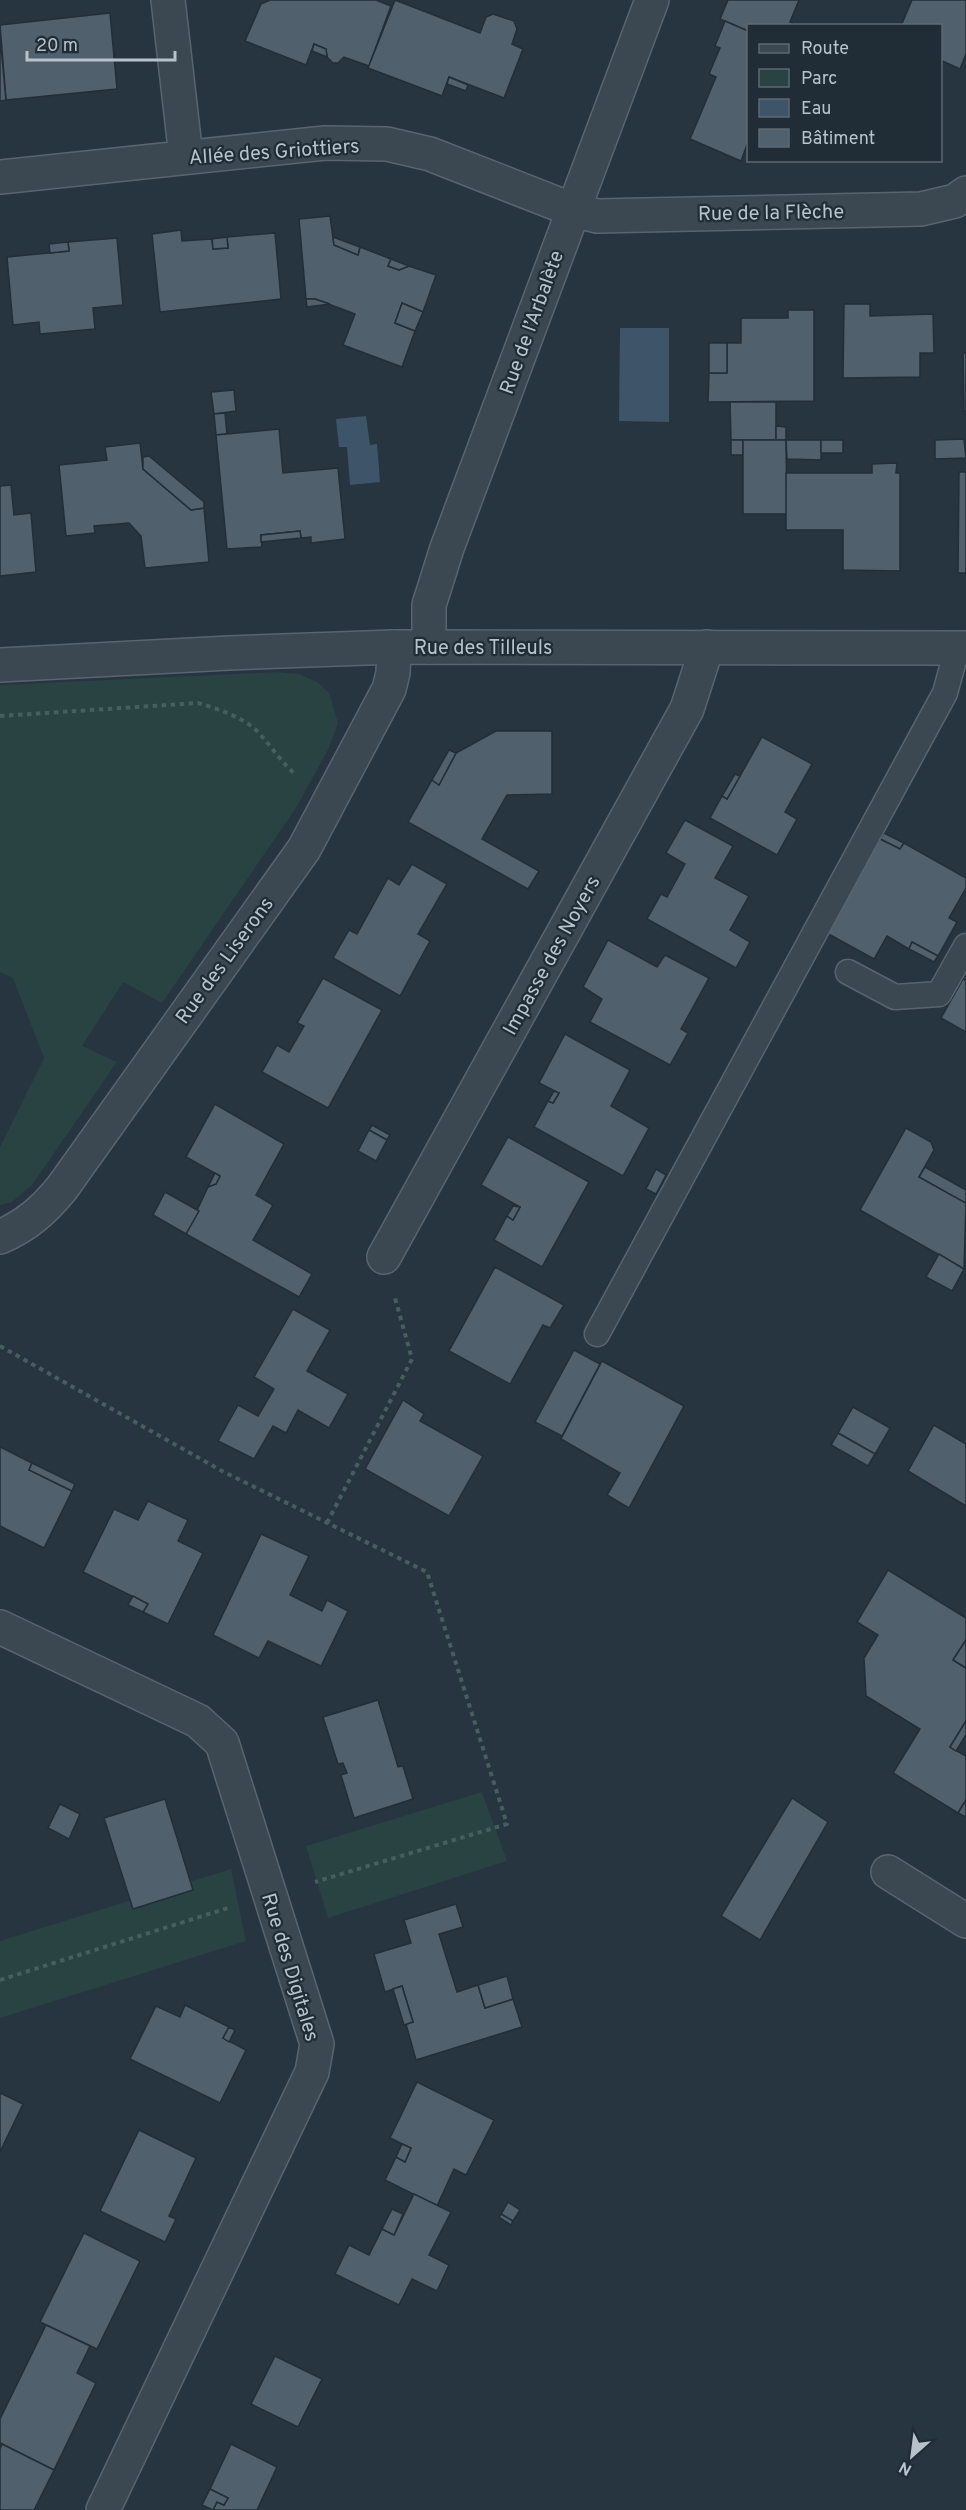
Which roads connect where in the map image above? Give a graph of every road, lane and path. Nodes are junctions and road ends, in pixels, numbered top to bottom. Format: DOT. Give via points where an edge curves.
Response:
graph roads {
  1 [pos="168,0"];
  2 [pos="652,0"];
  3 [pos="186,157"];
  4 [pos="0,177"];
  5 [pos="966,193"];
  6 [pos="573,210"];
  7 [pos="394,647"];
  8 [pos="429,647"];
  9 [pos="707,647"];
  10 [pos="962,649"];
  11 [pos="0,665"];
  12 [pos="0,716"];
  13 [pos="301,780"];
  14 [pos="966,946"];
  15 [pos="848,972"];
  16 [pos="0,1237"];
  17 [pos="384,1257"];
  18 [pos="597,1334"];
  19 [pos="0,1346"];
  20 [pos="327,1523"];
  21 [pos="0,1627"];
  22 [pos="888,1872"];
  23 [pos="315,1882"];
  24 [pos="230,1908"];
  25 [pos="966,1921"];
  26 [pos="0,1980"];
  27 [pos="103,2510"];
  1 -- 3 [label="street"];
  2 -- 6 [label="street, Rue de l’Arbalète"];
  3 -- 4 [label="street, Allée des Griottiers"];
  3 -- 6 [label="street, Allée des Griottiers" via="325,143 387,144 430,154"];
  5 -- 6 [label="street, Rue de la Flèche" via="955,201 921,209 597,216"];
  6 -- 8 [label="street, Rue de l’Arbalète" via="447,548 429,605"];
  7 -- 8 [label="street, Rue des Tilleuls"];
  7 -- 11 [label="street, Rue des Tilleuls"];
  7 -- 16 [label="street, Rue des Liserons" via="389,689 304,849 62,1188 22,1228"];
  8 -- 9 [label="street, Rue des Tilleuls"];
  9 -- 10 [label="street, Rue des Tilleuls"];
  9 -- 17 [label="street, Impasse des Noyers" via="687,709"];
  10 -- 18 [label="lane" via="945,693"];
  12 -- 13 [label="path" via="198,703 224,711 256,731"];
  14 -- 15 [label="lane" via="939,994 896,998"];
  17 -- 20 [label="path" via="412,1359"];
  19 -- 20 [label="path" via="222,1472"];
  20 -- 23 [label="path" via="427,1572 507,1824"];
  21 -- 27 [label="street, Rue des Digitales" via="198,1721 222,1743 317,2044 312,2072"];
  22 -- 25 [label="street"];
  24 -- 26 [label="path"];
}
